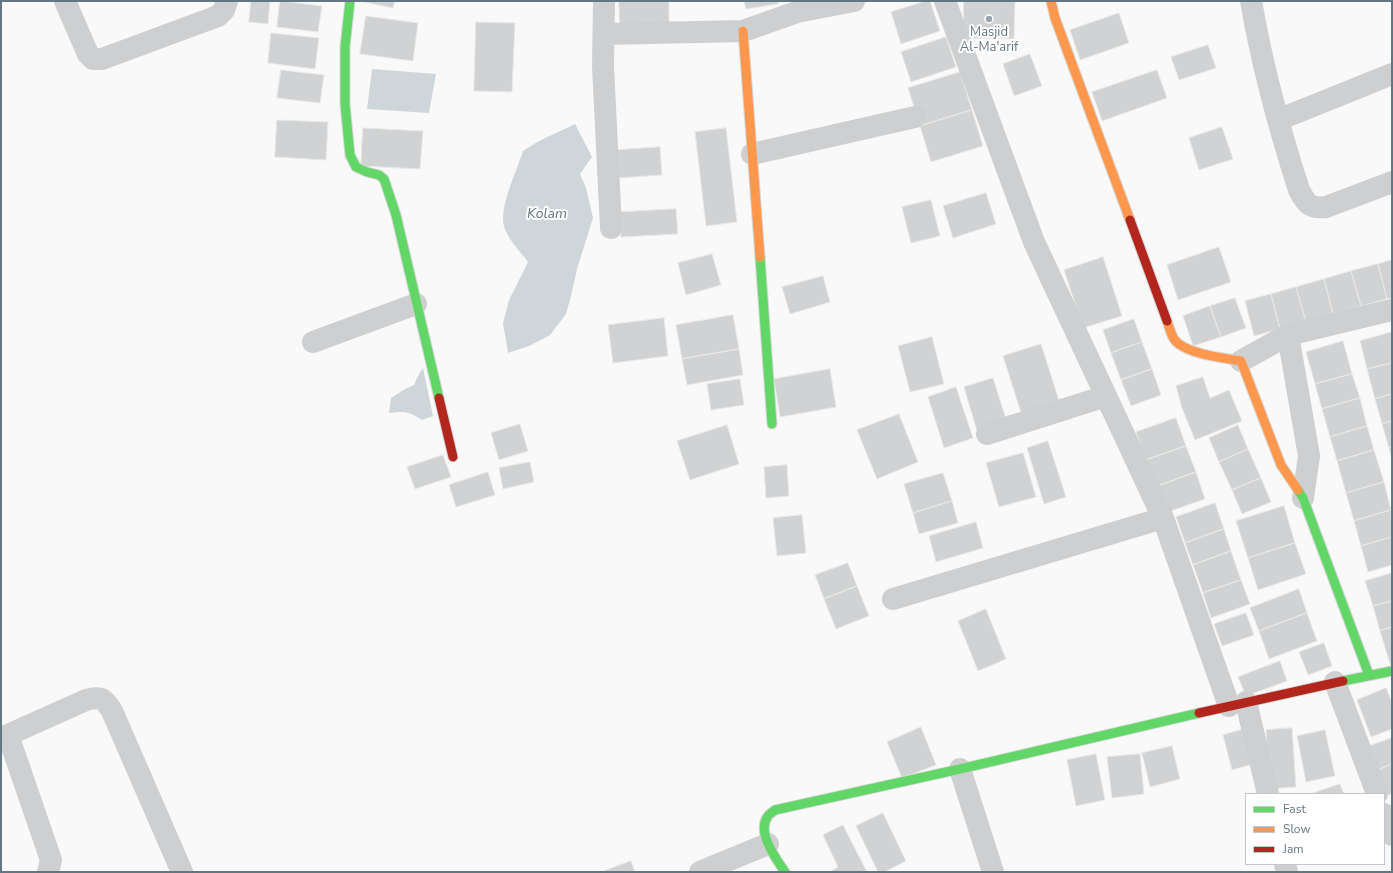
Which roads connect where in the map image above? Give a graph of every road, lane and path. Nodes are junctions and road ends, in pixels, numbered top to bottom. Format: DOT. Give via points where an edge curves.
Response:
graph roads {
  1 [pos="65,1"];
  2 [pos="227,1"];
  3 [pos="350,1"];
  4 [pos="604,1"];
  5 [pos="854,1"];
  6 [pos="945,1"];
  7 [pos="1051,1"];
  8 [pos="1251,1"];
  9 [pos="796,7"];
  10 [pos="744,31"];
  11 [pos="604,34"];
  12 [pos="1392,74"];
  13 [pos="916,117"];
  14 [pos="1278,120"];
  15 [pos="752,154"];
  16 [pos="1392,182"];
  17 [pos="611,228"];
  18 [pos="416,304"];
  19 [pos="1392,310"];
  20 [pos="1288,335"];
  21 [pos="312,342"];
  22 [pos="1241,361"];
  23 [pos="1106,396"];
  24 [pos="772,424"];
  25 [pos="987,434"];
  26 [pos="452,457"];
  27 [pos="1303,498"];
  28 [pos="1163,518"];
  29 [pos="893,600"];
  30 [pos="1392,671"];
  31 [pos="1369,675"];
  32 [pos="1335,682"];
  33 [pos="1238,704"];
  34 [pos="5,736"];
  35 [pos="960,769"];
  36 [pos="1268,793"];
  37 [pos="1377,793"];
  38 [pos="1385,817"];
  39 [pos="1392,835"];
  40 [pos="768,844"];
  41 [pos="48,872"];
  42 [pos="182,872"];
  43 [pos="700,872"];
  44 [pos="785,872"];
  45 [pos="993,872"];
  1 -- 2 [label="street" via="88,54 93,59 102,59 218,16 224,10"];
  3 -- 18 [label="street" via="345,47 345,104 350,155 356,167 384,179 396,215"];
  4 -- 11 [label="street"];
  5 -- 9 [label="street"];
  6 -- 23 [label="street" via="1034,242"];
  7 -- 22 [label="street" via="1174,339 1183,347 1192,350"];
  8 -- 14 [label="street"];
  9 -- 10 [label="street"];
  10 -- 11 [label="street"];
  10 -- 15 [label="street"];
  11 -- 17 [label="street" via="603,66"];
  12 -- 14 [label="street"];
  13 -- 15 [label="street"];
  14 -- 16 [label="street" via="1299,190 1309,206 1326,207"];
  15 -- 24 [label="street"];
  18 -- 21 [label="street"];
  18 -- 26 [label="street"];
  19 -- 20 [label="street"];
  20 -- 22 [label="street"];
  20 -- 27 [label="street" via="1309,456"];
  22 -- 27 [label="street" via="1281,465"];
  23 -- 25 [label="street"];
  23 -- 28 [label="street"];
  27 -- 31 [label="street"];
  28 -- 29 [label="street"];
  28 -- 33 [label="street"];
  30 -- 31 [label="street"];
  31 -- 32 [label="street"];
  32 -- 33 [label="street"];
  32 -- 37 [label="street"];
  33 -- 35 [label="street"];
  33 -- 36 [label="street"];
  34 -- 41 [label="street" via="51,860"];
  34 -- 42 [label="street" via="86,700 97,697 106,701"];
  35 -- 40 [label="street" via="775,810 768,813 764,821"];
  35 -- 45 [label="street"];
  38 -- 39 [label="street"];
  40 -- 43 [label="street"];
  40 -- 44 [label="street"];
}
